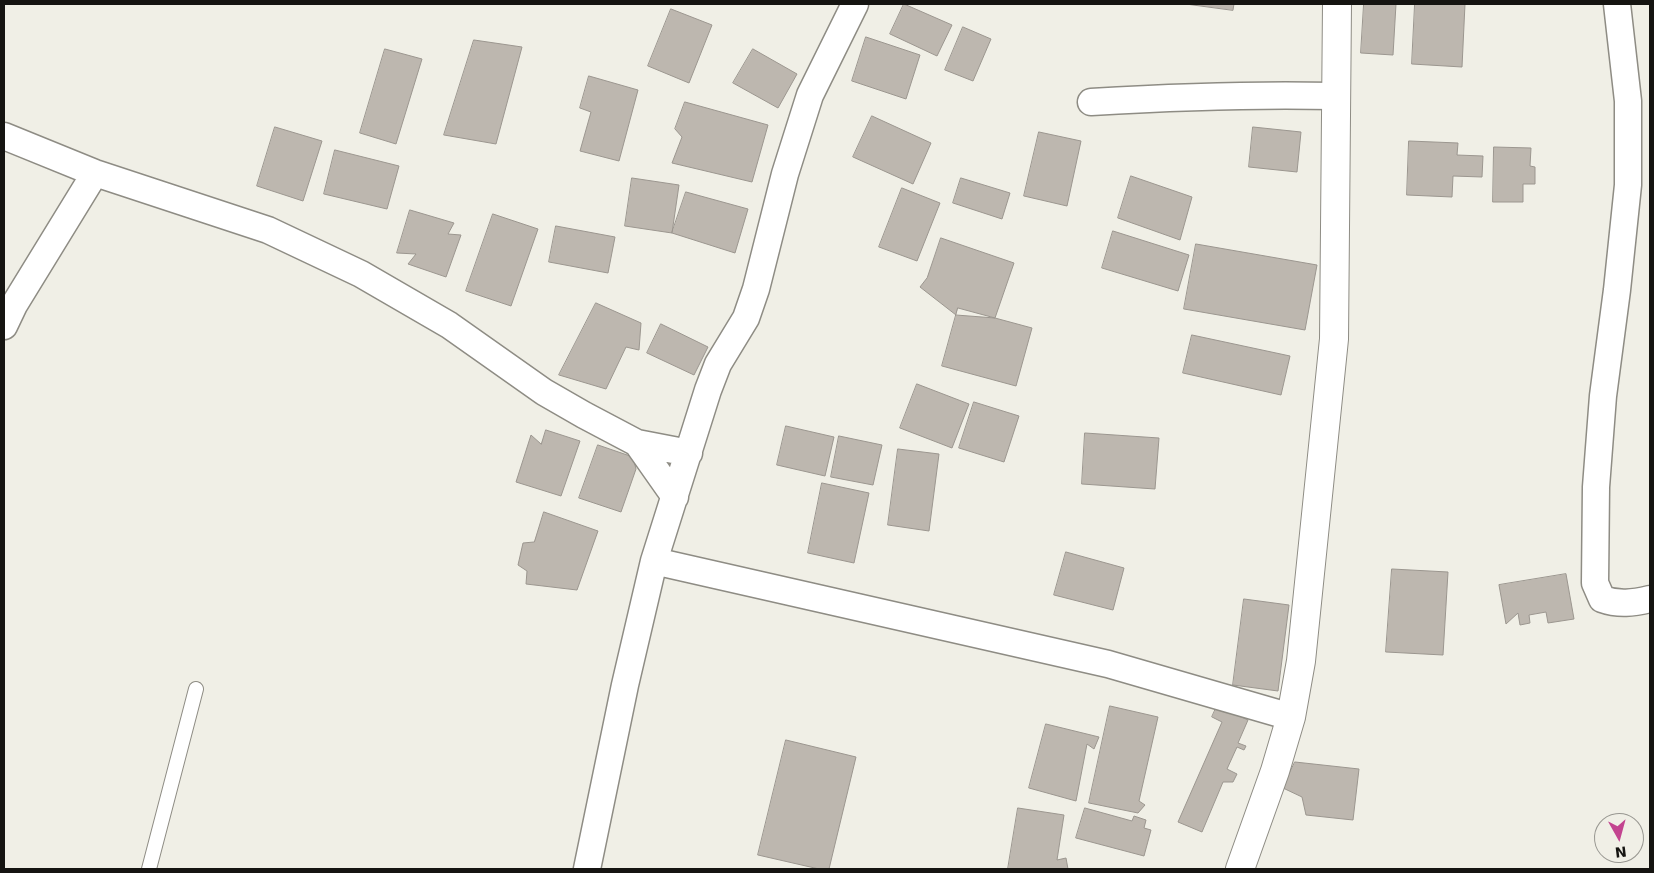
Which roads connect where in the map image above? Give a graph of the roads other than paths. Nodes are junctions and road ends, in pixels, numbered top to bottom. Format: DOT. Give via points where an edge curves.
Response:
graph roads {
  1 [pos="854,4"];
  2 [pos="1337,4"];
  3 [pos="1617,4"];
  4 [pos="1335,96"];
  5 [pos="1091,102"];
  6 [pos="4,136"];
  7 [pos="95,173"];
  8 [pos="4,326"];
  9 [pos="637,443"];
  10 [pos="689,453"];
  11 [pos="675,497"];
  12 [pos="654,561"];
  13 [pos="1650,599"];
  14 [pos="196,689"];
  15 [pos="1291,717"];
  16 [pos="149,869"];
  17 [pos="587,869"];
  18 [pos="1240,869"];
  1 -- 10 [label="street" via="810,95 785,174 756,289 746,318 718,364"];
  2 -- 4 [label="street"];
  3 -- 13 [label="street" via="1628,101 1628,185 1601,414 1595,583 1602,599 1611,602 1627,604"];
  4 -- 5 [label="street" via="1188,96"];
  4 -- 15 [label="street" via="1334,339 1301,661"];
  6 -- 7 [label="street"];
  7 -- 8 [label="street"];
  7 -- 9 [label="street" via="268,230 361,274 449,325 544,392"];
  9 -- 10 [label="street"];
  9 -- 11 [label="street"];
  10 -- 11 [label="street"];
  11 -- 12 [label="street"];
  12 -- 15 [label="street" via="1108,664"];
  12 -- 17 [label="street"];
  14 -- 16 [label="lane"];
  15 -- 18 [label="street"];
}
